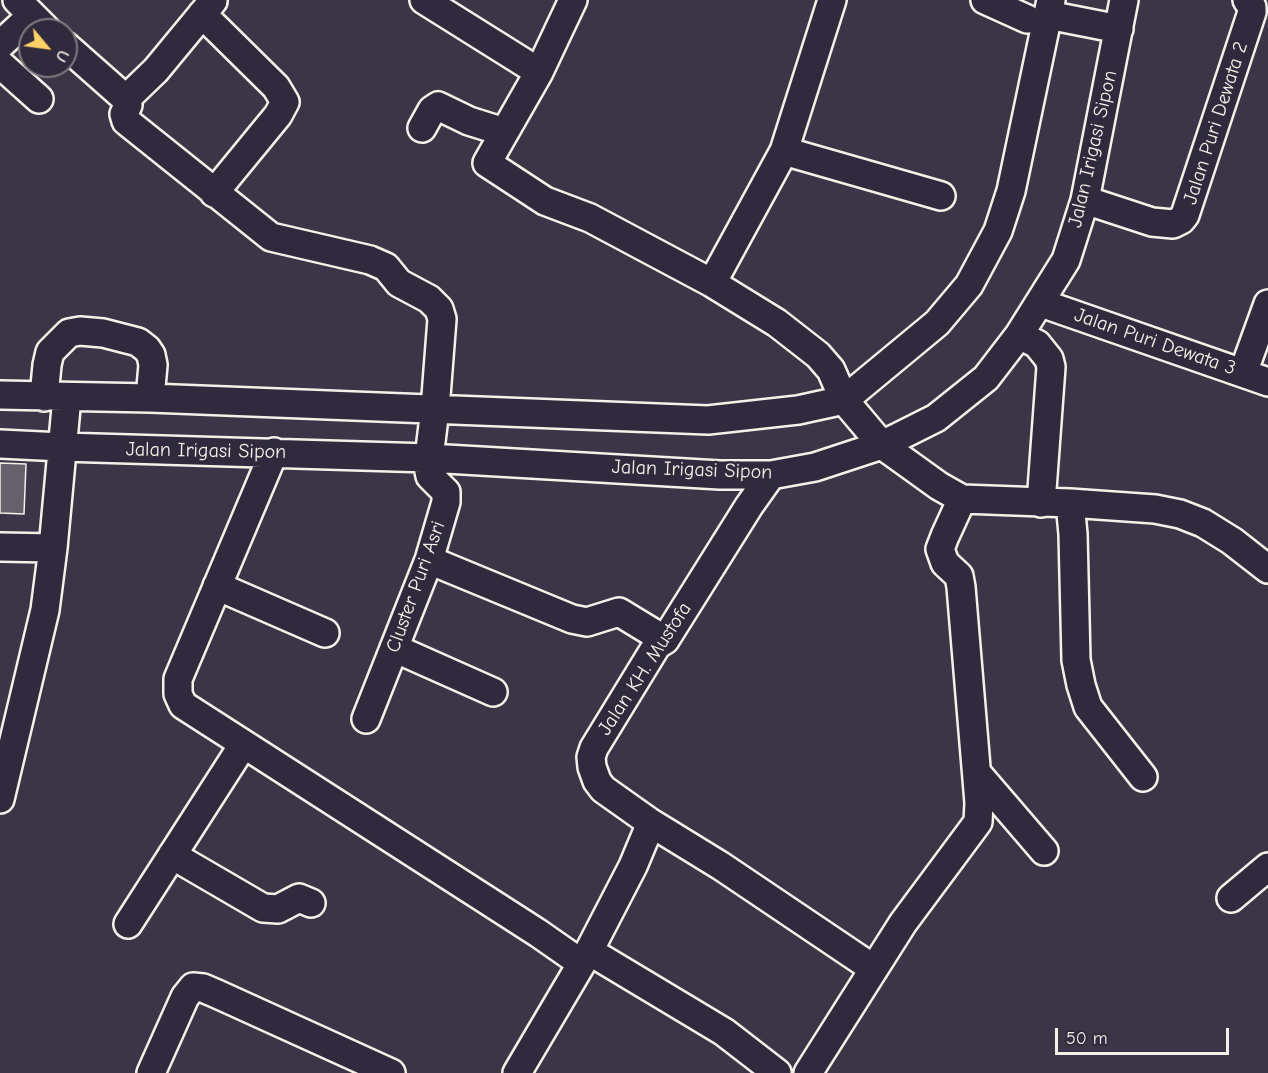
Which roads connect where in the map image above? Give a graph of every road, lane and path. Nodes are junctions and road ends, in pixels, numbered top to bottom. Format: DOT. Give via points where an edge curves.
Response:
graph roads {
  1 [pos="424,0"];
  2 [pos="573,0"];
  3 [pos="832,0"];
  4 [pos="985,0"];
  5 [pos="1124,0"];
  6 [pos="1247,0"];
  7 [pos="208,7"];
  8 [pos="1042,11"];
  9 [pos="32,15"];
  10 [pos="1119,29"];
  11 [pos="0,45"];
  12 [pos="78,57"];
  13 [pos="0,64"];
  14 [pos="539,72"];
  15 [pos="39,99"];
  16 [pos="126,99"];
  17 [pos="422,128"];
  18 [pos="504,132"];
  19 [pos="784,151"];
  20 [pos="214,193"];
  21 [pos="941,196"];
  22 [pos="1085,200"];
  23 [pos="712,283"];
  24 [pos="1041,303"];
  25 [pos="1268,304"];
  26 [pos="1019,335"];
  27 [pos="1243,373"];
  28 [pos="1268,382"];
  29 [pos="0,395"];
  30 [pos="150,398"];
  31 [pos="59,400"];
  32 [pos="846,402"];
  33 [pos="435,409"];
  34 [pos="880,442"];
  35 [pos="62,443"];
  36 [pos="0,444"];
  37 [pos="274,452"];
  38 [pos="429,458"];
  39 [pos="771,475"];
  40 [pos="962,500"];
  41 [pos="1041,503"];
  42 [pos="1071,503"];
  43 [pos="0,547"];
  44 [pos="53,548"];
  45 [pos="429,560"];
  46 [pos="1268,569"];
  47 [pos="217,586"];
  48 [pos="325,633"];
  49 [pos="665,640"];
  50 [pos="394,648"];
  51 [pos="493,693"];
  52 [pos="366,719"];
  53 [pos="243,745"];
  54 [pos="977,773"];
  55 [pos="1143,777"];
  56 [pos="0,799"];
  57 [pos="651,823"];
  58 [pos="1044,850"];
  59 [pos="172,855"];
  60 [pos="1268,867"];
  61 [pos="1231,898"];
  62 [pos="311,903"];
  63 [pos="128,924"];
  64 [pos="585,957"];
  65 [pos="874,969"];
  66 [pos="382,1072"];
  67 [pos="151,1073"];
  68 [pos="517,1073"];
  69 [pos="777,1073"];
  70 [pos="808,1073"];
  1 -- 14 [label="street"];
  2 -- 14 [label="street"];
  3 -- 19 [label="street"];
  4 -- 8 [label="street"];
  5 -- 10 [label="street, Jalan Irigasi Sipon"];
  6 -- 22 [label="street, Jalan Puri Dewata 2" via="1252,12 1181,220 1159,223"];
  7 -- 16 [label="street" via="156,70"];
  7 -- 20 [label="street" via="285,102"];
  8 -- 10 [label="street"];
  8 -- 32 [label="street" via="1011,190 998,231 969,285 937,323"];
  9 -- 11 [label="street"];
  10 -- 22 [label="street, Jalan Irigasi Sipon"];
  12 -- 16 [label="street"];
  13 -- 15 [label="street"];
  14 -- 18 [label="street"];
  16 -- 20 [label="street" via="126,120"];
  17 -- 18 [label="street" via="438,106"];
  18 -- 23 [label="street" via="487,164 545,201 590,218"];
  19 -- 21 [label="street"];
  19 -- 23 [label="street"];
  20 -- 33 [label="street" via="271,237 370,260 386,267 399,283 429,298 442,319"];
  22 -- 24 [label="street, Jalan Irigasi Sipon" via="1066,260"];
  23 -- 32 [label="street" via="777,323 818,355 831,370"];
  24 -- 26 [label="street, Jalan Irigasi Sipon"];
  24 -- 27 [label="street, Jalan Puri Dewata 3"];
  25 -- 27 [label="street"];
  26 -- 34 [label="street, Jalan Irigasi Sipon" via="986,378 936,418"];
  26 -- 41 [label="street" via="1037,344 1052,367"];
  27 -- 28 [label="street, Jalan Puri Dewata 3"];
  29 -- 31 [label="street"];
  30 -- 31 [label="street"];
  30 -- 31 [label="street" via="153,365 147,349 138,342 80,331 69,333 50,352 47,365"];
  30 -- 33 [label="street"];
  31 -- 35 [label="street"];
  32 -- 33 [label="street" via="708,420"];
  32 -- 34 [label="street"];
  33 -- 38 [label="street"];
  34 -- 39 [label="street, Jalan Irigasi Sipon" via="815,467"];
  34 -- 40 [label="street"];
  35 -- 36 [label="street, Jalan Irigasi Sipon"];
  35 -- 37 [label="street, Jalan Irigasi Sipon"];
  35 -- 44 [label="street"];
  37 -- 38 [label="street, Jalan Irigasi Sipon"];
  37 -- 47 [label="street"];
  38 -- 39 [label="street, Jalan Irigasi Sipon"];
  38 -- 45 [label="street, Cluster Puri Asri" via="430,476 447,496"];
  39 -- 49 [label="street, Jalan KH. Mustofa"];
  40 -- 41 [label="street"];
  40 -- 54 [label="street" via="940,549 945,562 959,576 961,587"];
  41 -- 42 [label="street"];
  42 -- 46 [label="street" via="1180,514 1232,541"];
  42 -- 55 [label="street" via="1081,685 1088,707"];
  43 -- 44 [label="street"];
  44 -- 56 [label="street" via="45,610"];
  45 -- 49 [label="street" via="572,619 587,622 619,612"];
  45 -- 50 [label="street, Cluster Puri Asri"];
  47 -- 48 [label="street"];
  47 -- 53 [label="street" via="178,679 178,694 183,705"];
  49 -- 57 [label="street, Jalan KH. Mustofa" via="657,645 591,757 603,789"];
  50 -- 51 [label="street"];
  50 -- 52 [label="street, Cluster Puri Asri"];
  53 -- 59 [label="street"];
  53 -- 64 [label="street" via="538,933"];
  54 -- 58 [label="street"];
  54 -- 65 [label="street" via="979,814 974,829 903,923"];
  57 -- 64 [label="street"];
  57 -- 65 [label="street"];
  59 -- 62 [label="street" via="263,908 278,909 298,898"];
  59 -- 63 [label="street"];
  60 -- 61 [label="street"];
  64 -- 68 [label="street"];
  64 -- 69 [label="street" via="724,1032"];
  65 -- 70 [label="street"];
  66 -- 67 [label="street" via="218,994 193,987"];
}
